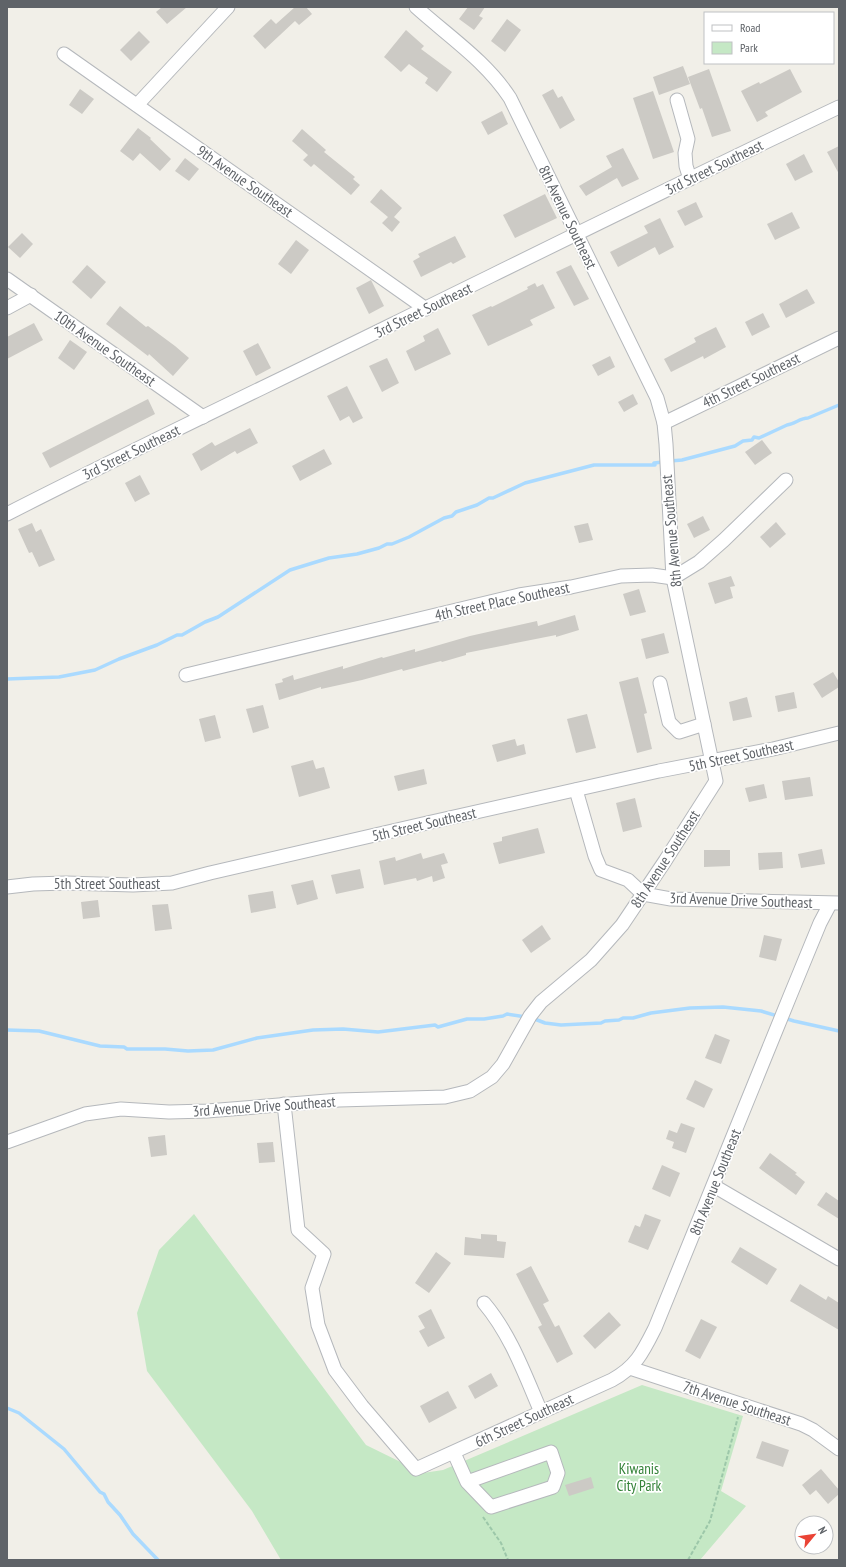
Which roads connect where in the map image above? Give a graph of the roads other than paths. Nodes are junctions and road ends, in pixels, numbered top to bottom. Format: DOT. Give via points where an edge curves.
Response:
graph roads {
  1 [pos="228,7"];
  2 [pos="416,7"];
  3 [pos="64,54"];
  4 [pos="677,100"];
  5 [pos="137,106"];
  6 [pos="839,107"];
  7 [pos="690,179"];
  8 [pos="577,234"];
  9 [pos="7,279"];
  10 [pos="31,296"];
  11 [pos="7,308"];
  12 [pos="426,309"];
  13 [pos="839,338"];
  14 [pos="204,417"];
  15 [pos="664,423"];
  16 [pos="786,480"];
  17 [pos="7,514"];
  18 [pos="673,578"];
  19 [pos="186,675"];
  20 [pos="660,683"];
  21 [pos="704,724"];
  22 [pos="839,733"];
  23 [pos="712,761"];
  24 [pos="576,790"];
  25 [pos="7,887"];
  26 [pos="643,894"];
  27 [pos="834,903"];
  28 [pos="509,1054"];
  29 [pos="284,1104"];
  30 [pos="7,1142"];
  31 [pos="714,1186"];
  32 [pos="839,1259"];
  33 [pos="484,1303"];
  34 [pos="630,1368"];
  35 [pos="542,1412"];
  36 [pos="839,1449"];
  37 [pos="454,1453"];
  38 [pos="467,1482"];
  1 -- 5 [label="street"];
  2 -- 8 [label="street, 8th Avenue Southeast" via="500,83"];
  3 -- 5 [label="street, 9th Avenue Southeast"];
  4 -- 7 [label="street" via="688,139 685,153"];
  5 -- 12 [label="street, 9th Avenue Southeast"];
  6 -- 7 [label="street, 3rd Street Southeast"];
  7 -- 8 [label="street, 3rd Street Southeast"];
  8 -- 12 [label="street, 3rd Street Southeast"];
  8 -- 15 [label="street, 8th Avenue Southeast" via="657,398"];
  9 -- 10 [label="street, 10th Avenue Southeast"];
  10 -- 11 [label="street"];
  10 -- 14 [label="street, 10th Avenue Southeast"];
  12 -- 14 [label="street, 3rd Street Southeast"];
  13 -- 15 [label="street, 4th Street Southeast"];
  14 -- 17 [label="street, 3rd Street Southeast" via="104,464"];
  15 -- 18 [label="street, 8th Avenue Southeast"];
  16 -- 18 [label="street" via="699,562"];
  18 -- 19 [label="street, 4th Street Place Southeast" via="652,575 621,576 519,595"];
  18 -- 21 [label="street, 8th Avenue Southeast"];
  20 -- 21 [label="street" via="669,722 679,732"];
  21 -- 23 [label="street, 8th Avenue Southeast"];
  22 -- 23 [label="street, 5th Street Southeast"];
  23 -- 24 [label="street, 5th Street Southeast"];
  23 -- 26 [label="street, 8th Avenue Southeast" via="716,781"];
  24 -- 25 [label="street, 5th Street Southeast" via="172,883 66,883"];
  24 -- 26 [label="street" via="601,870 628,880"];
  26 -- 27 [label="street, 3rd Avenue Drive Southeast" via="671,899"];
  26 -- 28 [label="street, 8th Avenue Southeast" via="602,949 541,1002"];
  27 -- 31 [label="street, 8th Avenue Southeast" via="820,923"];
  28 -- 29 [label="street, 3rd Avenue Drive Southeast" via="492,1077 470,1091 445,1097"];
  29 -- 30 [label="street, 3rd Avenue Drive Southeast" via="207,1111 120,1109 85,1114"];
  29 -- 37 [label="street, 6th Street Southeast" via="298,1230 324,1254 312,1288 318,1325 336,1370 362,1406 416,1469"];
  31 -- 32 [label="street"];
  31 -- 34 [label="street, 8th Avenue Southeast" via="655,1328 642,1354"];
  33 -- 35 [label="street" via="507,1335"];
  34 -- 35 [label="street, 6th Street Southeast" via="612,1380"];
  34 -- 36 [label="street, 7th Avenue Southeast" via="801,1424"];
  35 -- 37 [label="street, 6th Street Southeast"];
  37 -- 38 [label="street"];
  38 -- 38 [label="street" via="551,1452 558,1473 553,1487 491,1507"];
}
